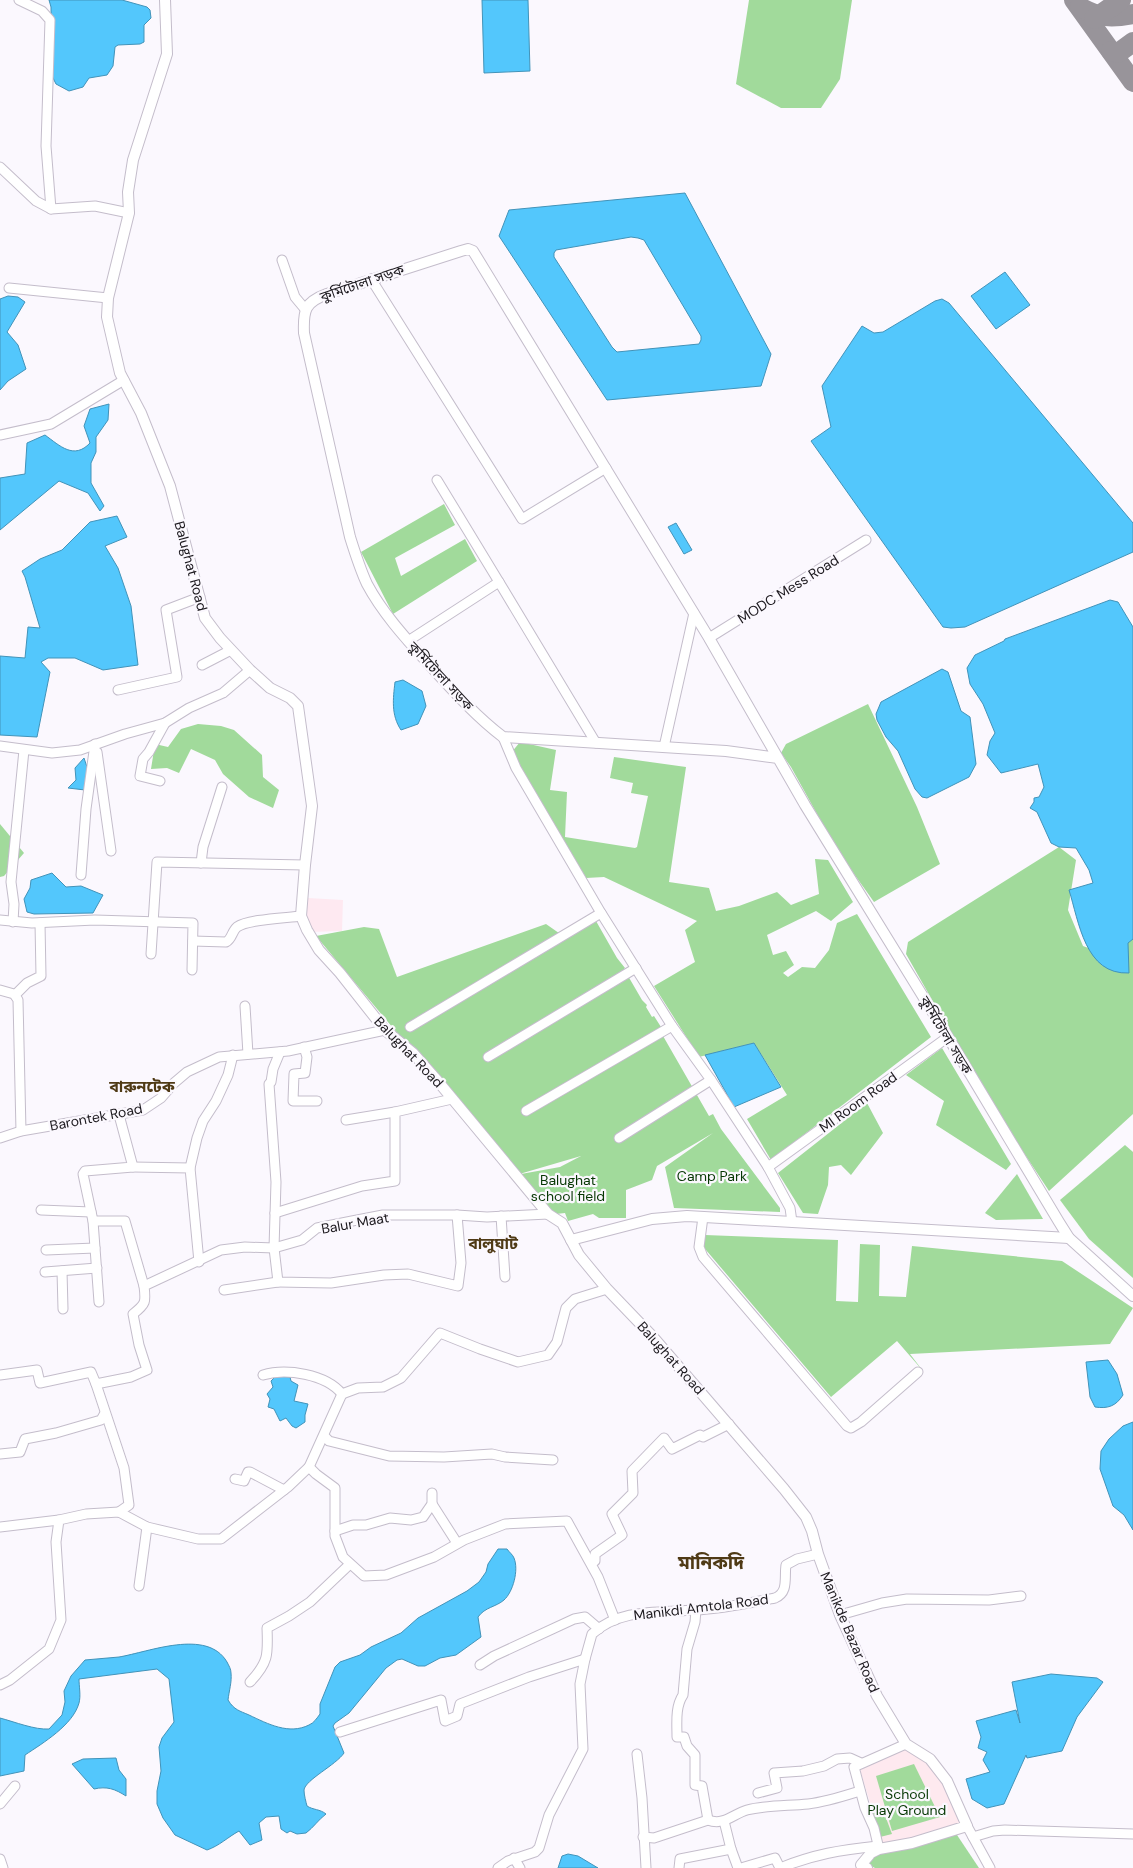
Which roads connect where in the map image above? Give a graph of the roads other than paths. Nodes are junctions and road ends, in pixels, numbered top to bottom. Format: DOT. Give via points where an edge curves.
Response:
graph roads {
  1 [pos="19,0"];
  2 [pos="165,0"];
  3 [pos="0,167"];
  4 [pos="50,209"];
  5 [pos="129,213"];
  6 [pos="282,260"];
  7 [pos="371,280"];
  8 [pos="9,288"];
  9 [pos="108,298"];
  10 [pos="305,309"];
  11 [pos="124,380"];
  12 [pos="0,436"];
  13 [pos="606,468"];
  14 [pos="437,480"];
  15 [pos="866,540"];
  16 [pos="499,582"];
  17 [pos="200,597"];
  18 [pos="694,613"];
  19 [pos="709,638"];
  20 [pos="408,641"];
  21 [pos="231,650"];
  22 [pos="202,665"];
  23 [pos="250,670"];
  24 [pos="118,690"];
  25 [pos="165,723"];
  26 [pos="502,738"];
  27 [pos="596,743"];
  28 [pos="95,744"];
  29 [pos="0,746"];
  30 [pos="664,747"];
  31 [pos="24,750"];
  32 [pos="778,758"];
  33 [pos="160,781"];
  34 [pos="222,787"];
  35 [pos="111,851"];
  36 [pos="201,863"];
  37 [pos="305,865"];
  38 [pos="81,875"];
  39 [pos="601,913"];
  40 [pos="301,916"];
  41 [pos="0,920"];
  42 [pos="13,922"];
  43 [pos="153,922"];
  44 [pos="40,923"];
  45 [pos="193,941"];
  46 [pos="151,954"];
  47 [pos="636,968"];
  48 [pos="192,970"];
  49 [pos="0,990"];
  50 [pos="15,995"];
  51 [pos="245,1006"];
  52 [pos="672,1026"];
  53 [pos="410,1027"];
  54 [pos="385,1030"];
  55 [pos="948,1037"];
  56 [pos="304,1047"];
  57 [pos="280,1052"];
  58 [pos="248,1054"];
  59 [pos="233,1055"];
  60 [pos="488,1057"];
  61 [pos="711,1080"];
  62 [pos="452,1099"];
  63 [pos="316,1101"];
  64 [pos="526,1111"];
  65 [pos="395,1112"];
  66 [pos="119,1115"];
  67 [pos="346,1120"];
  68 [pos="21,1130"];
  69 [pos="0,1138"];
  70 [pos="619,1138"];
  71 [pos="133,1167"];
  72 [pos="190,1168"];
  73 [pos="768,1168"];
  74 [pos="41,1210"];
  75 [pos="275,1213"];
  76 [pos="457,1214"];
  77 [pos="548,1214"];
  78 [pos="92,1216"];
  79 [pos="501,1216"];
  80 [pos="703,1217"];
  81 [pos="792,1222"];
  82 [pos="1070,1238"];
  83 [pos="571,1240"];
  84 [pos="95,1248"];
  85 [pos="274,1248"];
  86 [pos="46,1250"];
  87 [pos="199,1262"];
  88 [pos="96,1268"];
  89 [pos="45,1272"];
  90 [pos="62,1272"];
  91 [pos="506,1277"];
  92 [pos="278,1282"];
  93 [pos="144,1286"];
  94 [pos="607,1289"];
  95 [pos="224,1290"];
  96 [pos="1133,1296"];
  97 [pos="99,1302"];
  98 [pos="63,1310"];
  99 [pos="918,1372"];
  100 [pos="263,1375"];
  101 [pos="0,1376"];
  102 [pos="96,1384"];
  103 [pos="342,1394"];
  104 [pos="105,1414"];
  105 [pos="729,1424"];
  106 [pos="324,1436"];
  107 [pos="0,1454"];
  108 [pos="553,1460"];
  109 [pos="309,1467"];
  110 [pos="235,1479"];
  111 [pos="284,1490"];
  112 [pos="432,1493"];
  113 [pos="432,1504"];
  114 [pos="119,1512"];
  115 [pos="59,1520"];
  116 [pos="0,1527"];
  117 [pos="147,1527"];
  118 [pos="335,1531"];
  119 [pos="458,1543"];
  120 [pos="818,1554"];
  121 [pos="591,1563"];
  122 [pos="350,1564"];
  123 [pos="140,1586"];
  124 [pos="1021,1596"];
  125 [pos="696,1610"];
  126 [pos="840,1615"];
  127 [pos="615,1620"];
  128 [pos="599,1629"];
  129 [pos="585,1659"];
  130 [pos="480,1665"];
  131 [pos="250,1682"];
  132 [pos="0,1685"];
  133 [pos="340,1732"];
  134 [pos="906,1744"];
  135 [pos="637,1754"];
  136 [pos="861,1763"];
  137 [pos="15,1786"];
  138 [pos="774,1790"];
  139 [pos="860,1791"];
  140 [pos="758,1793"];
  141 [pos="0,1804"];
  142 [pos="773,1807"];
  143 [pos="708,1820"];
  144 [pos="724,1821"];
  145 [pos="967,1826"];
  146 [pos="1133,1834"];
  147 [pos="643,1837"];
  148 [pos="973,1837"];
  149 [pos="879,1848"];
  150 [pos="731,1849"];
  151 [pos="514,1858"];
  152 [pos="0,1859"];
  153 [pos="862,1867"];
  154 [pos="3,1868"];
  155 [pos="498,1868"];
  156 [pos="520,1868"];
  157 [pos="646,1868"];
  158 [pos="679,1868"];
  159 [pos="739,1868"];
  160 [pos="780,1868"];
  161 [pos="990,1868"];
  1 -- 4 [label="street" via="42,11 50,20 46,146"];
  2 -- 5 [label="street, Balughat Road" via="166,54 133,160 128,192"];
  3 -- 4 [label="street" via="36,201"];
  4 -- 5 [label="street" via="95,206"];
  5 -- 9 [label="street, Balughat Road"];
  6 -- 10 [label="street" via="295,297"];
  7 -- 10 [label="street, কুর্মিটোলা সড়ক" via="319,297"];
  7 -- 13 [label="street, কুর্মিটোলা সড়ক" via="460,250 473,251"];
  7 -- 13 [label="street" via="522,519"];
  8 -- 9 [label="street"];
  9 -- 11 [label="street, Balughat Road" via="106,317"];
  10 -- 20 [label="street, কুর্মিটোলা সড়ক" via="304,333 358,564 379,603"];
  11 -- 12 [label="street" via="51,424"];
  11 -- 17 [label="street, Balughat Road" via="170,486"];
  13 -- 18 [label="street, কুর্মিটোলা সড়ক"];
  14 -- 16 [label="street"];
  15 -- 19 [label="street, MODC Mess Road"];
  16 -- 20 [label="street"];
  16 -- 27 [label="street"];
  17 -- 21 [label="street, Balughat Road" via="205,618"];
  17 -- 24 [label="street" via="166,610 177,677"];
  18 -- 19 [label="street, কুর্মিটোলা সড়ক"];
  18 -- 30 [label="street"];
  19 -- 32 [label="street, কুর্মিটোলা সড়ক"];
  20 -- 26 [label="street, কুর্মিটোলা সড়ক"];
  21 -- 22 [label="street"];
  21 -- 23 [label="street, Balughat Road"];
  23 -- 25 [label="street" via="223,693"];
  23 -- 37 [label="street, Balughat Road" via="270,688 290,698 300,712 312,806"];
  25 -- 28 [label="street"];
  25 -- 33 [label="street" via="150,752 143,758 140,776"];
  26 -- 27 [label="street"];
  26 -- 39 [label="street" via="516,768"];
  27 -- 30 [label="street"];
  28 -- 31 [label="street" via="67,752"];
  28 -- 35 [label="street"];
  28 -- 38 [label="street"];
  29 -- 31 [label="street"];
  30 -- 32 [label="street"];
  31 -- 42 [label="street" via="11,882"];
  32 -- 55 [label="street, কুর্মিটোলা সড়ক"];
  34 -- 36 [label="street"];
  36 -- 37 [label="street"];
  36 -- 43 [label="street" via="156,862"];
  37 -- 40 [label="street, Balughat Road"];
  39 -- 47 [label="street"];
  39 -- 53 [label="street"];
  40 -- 45 [label="street" via="245,923 236,928 226,942"];
  40 -- 54 [label="street, Balughat Road" via="319,950"];
  41 -- 42 [label="street"];
  42 -- 44 [label="street"];
  43 -- 44 [label="street" via="95,920"];
  43 -- 45 [label="street" via="193,923"];
  43 -- 46 [label="street"];
  44 -- 50 [label="street" via="41,976 26,983"];
  45 -- 48 [label="street"];
  47 -- 52 [label="street"];
  47 -- 60 [label="street"];
  49 -- 50 [label="street"];
  50 -- 68 [label="street" via="18,1000"];
  51 -- 58 [label="street"];
  52 -- 61 [label="street"];
  52 -- 64 [label="street"];
  54 -- 56 [label="street, Barontek Road"];
  54 -- 62 [label="street, Balughat Road" via="413,1053"];
  55 -- 73 [label="street, MI Room Road"];
  55 -- 82 [label="street, কুর্মিটোলা সড়ক"];
  56 -- 57 [label="street, Barontek Road"];
  56 -- 63 [label="street" via="307,1057 305,1073 294,1074 293,1101"];
  57 -- 58 [label="street, Barontek Road"];
  57 -- 75 [label="street" via="269,1084"];
  58 -- 59 [label="street, Barontek Road"];
  59 -- 66 [label="street, Barontek Road" via="187,1072 161,1098 143,1110"];
  59 -- 72 [label="street" via="228,1075 203,1121"];
  61 -- 70 [label="street"];
  61 -- 73 [label="street"];
  62 -- 65 [label="street"];
  62 -- 77 [label="street, Balughat Road"];
  65 -- 67 [label="street"];
  65 -- 75 [label="street" via="395,1180 362,1186"];
  66 -- 68 [label="street, Barontek Road"];
  66 -- 71 [label="street"];
  68 -- 69 [label="street, Barontek Road"];
  71 -- 72 [label="street"];
  71 -- 78 [label="street" via="83,1172"];
  72 -- 87 [label="street"];
  73 -- 81 [label="street" via="790,1208"];
  74 -- 78 [label="street"];
  75 -- 85 [label="street"];
  76 -- 79 [label="street, Balur Maat"];
  76 -- 85 [label="street, Balur Maat" via="383,1216 352,1221 317,1228 302,1240"];
  76 -- 92 [label="street" via="461,1263 458,1286 408,1274 331,1283"];
  77 -- 79 [label="street, Balur Maat"];
  77 -- 83 [label="street, Balughat Road" via="562,1223"];
  78 -- 84 [label="street"];
  78 -- 93 [label="street" via="125,1221"];
  79 -- 91 [label="street"];
  80 -- 81 [label="street"];
  80 -- 83 [label="street" via="652,1219"];
  80 -- 99 [label="street" via="698,1247 703,1257 847,1426 851,1428 861,1422"];
  81 -- 82 [label="street"];
  82 -- 96 [label="street, কুর্মিটোলা সড়ক"];
  83 -- 94 [label="street, Balughat Road"];
  84 -- 86 [label="street"];
  84 -- 88 [label="street"];
  85 -- 87 [label="street, Balur Maat" via="221,1250"];
  85 -- 92 [label="street"];
  87 -- 93 [label="street, Balur Maat"];
  88 -- 90 [label="street"];
  88 -- 97 [label="street"];
  89 -- 90 [label="street"];
  90 -- 98 [label="street"];
  92 -- 95 [label="street"];
  93 -- 102 [label="street" via="146,1298 143,1306 133,1314 138,1345 147,1370 131,1377"];
  94 -- 103 [label="street" via="575,1300 566,1308 557,1342 548,1355 518,1362 440,1333 401,1378 383,1388 358,1388"];
  94 -- 105 [label="street, Balughat Road"];
  100 -- 103 [label="street" via="285,1372 320,1378"];
  101 -- 102 [label="street" via="38,1370 40,1383 91,1372"];
  102 -- 104 [label="street"];
  103 -- 106 [label="street"];
  104 -- 107 [label="street" via="101,1420 25,1439 20,1452"];
  104 -- 114 [label="street" via="124,1468 129,1505"];
  105 -- 120 [label="street, Balughat Road" via="806,1517"];
  105 -- 121 [label="street" via="672,1449 664,1438 632,1471 633,1493 612,1514 622,1535 595,1554 595,1561"];
  106 -- 108 [label="street" via="329,1441 388,1456 492,1454"];
  106 -- 109 [label="street"];
  109 -- 111 [label="street"];
  109 -- 118 [label="street" via="335,1488"];
  110 -- 111 [label="street" via="244,1481 250,1472"];
  111 -- 117 [label="street" via="221,1539 198,1539"];
  112 -- 113 [label="street"];
  113 -- 118 [label="street" via="423,1518 390,1518"];
  113 -- 119 [label="street"];
  114 -- 115 [label="street"];
  114 -- 117 [label="street"];
  115 -- 116 [label="street"];
  115 -- 132 [label="street" via="56,1542 62,1620 49,1649"];
  117 -- 123 [label="street"];
  118 -- 122 [label="street" via="342,1557"];
  119 -- 121 [label="street" via="505,1524 567,1521"];
  119 -- 122 [label="street" via="434,1557 386,1575 364,1576"];
  120 -- 125 [label="street, Manikdi Amtola Road" via="786,1565 785,1584 778,1598"];
  120 -- 126 [label="street, Manikde Bazar Road"];
  121 -- 127 [label="street"];
  122 -- 131 [label="street" via="310,1602 267,1628 266,1660"];
  124 -- 126 [label="street" via="989,1600 907,1599"];
  125 -- 127 [label="street, Manikdi Amtola Road" via="648,1612"];
  125 -- 143 [label="street" via="687,1649 683,1694 677,1709 677,1737 684,1737 686,1746 695,1755 695,1785 702,1786"];
  126 -- 134 [label="street, Manikde Bazar Road" via="877,1696"];
  127 -- 128 [label="street, Manikdi Amtola Road"];
  128 -- 129 [label="street" via="589,1639"];
  128 -- 130 [label="street" via="585,1616 574,1619"];
  129 -- 133 [label="street" via="460,1704 456,1716 445,1721 441,1700"];
  129 -- 151 [label="street" via="580,1694 582,1749 549,1815 540,1848"];
  134 -- 136 [label="street"];
  134 -- 145 [label="street, Manikde Bazar Road" via="930,1759 947,1781"];
  135 -- 147 [label="street"];
  136 -- 138 [label="street" via="850,1758 837,1759 803,1771 774,1773 777,1788"];
  136 -- 139 [label="street" via="854,1767"];
  137 -- 141 [label="street"];
  138 -- 140 [label="street"];
  138 -- 142 [label="street"];
  139 -- 142 [label="street" via="810,1804"];
  139 -- 149 [label="street"];
  142 -- 144 [label="street" via="747,1810"];
  143 -- 144 [label="street"];
  143 -- 147 [label="street" via="654,1838"];
  144 -- 150 [label="street"];
  145 -- 148 [label="street"];
  145 -- 149 [label="street" via="912,1843"];
  146 -- 148 [label="street" via="999,1830"];
  147 -- 157 [label="street"];
  148 -- 161 [label="street"];
  149 -- 153 [label="street" via="871,1853"];
  149 -- 160 [label="street" via="832,1851"];
  150 -- 158 [label="street" via="680,1859"];
  150 -- 159 [label="street"];
  151 -- 155 [label="street"];
  151 -- 156 [label="street"];
  152 -- 154 [label="street"];
  159 -- 160 [label="street" via="775,1858"];
}
